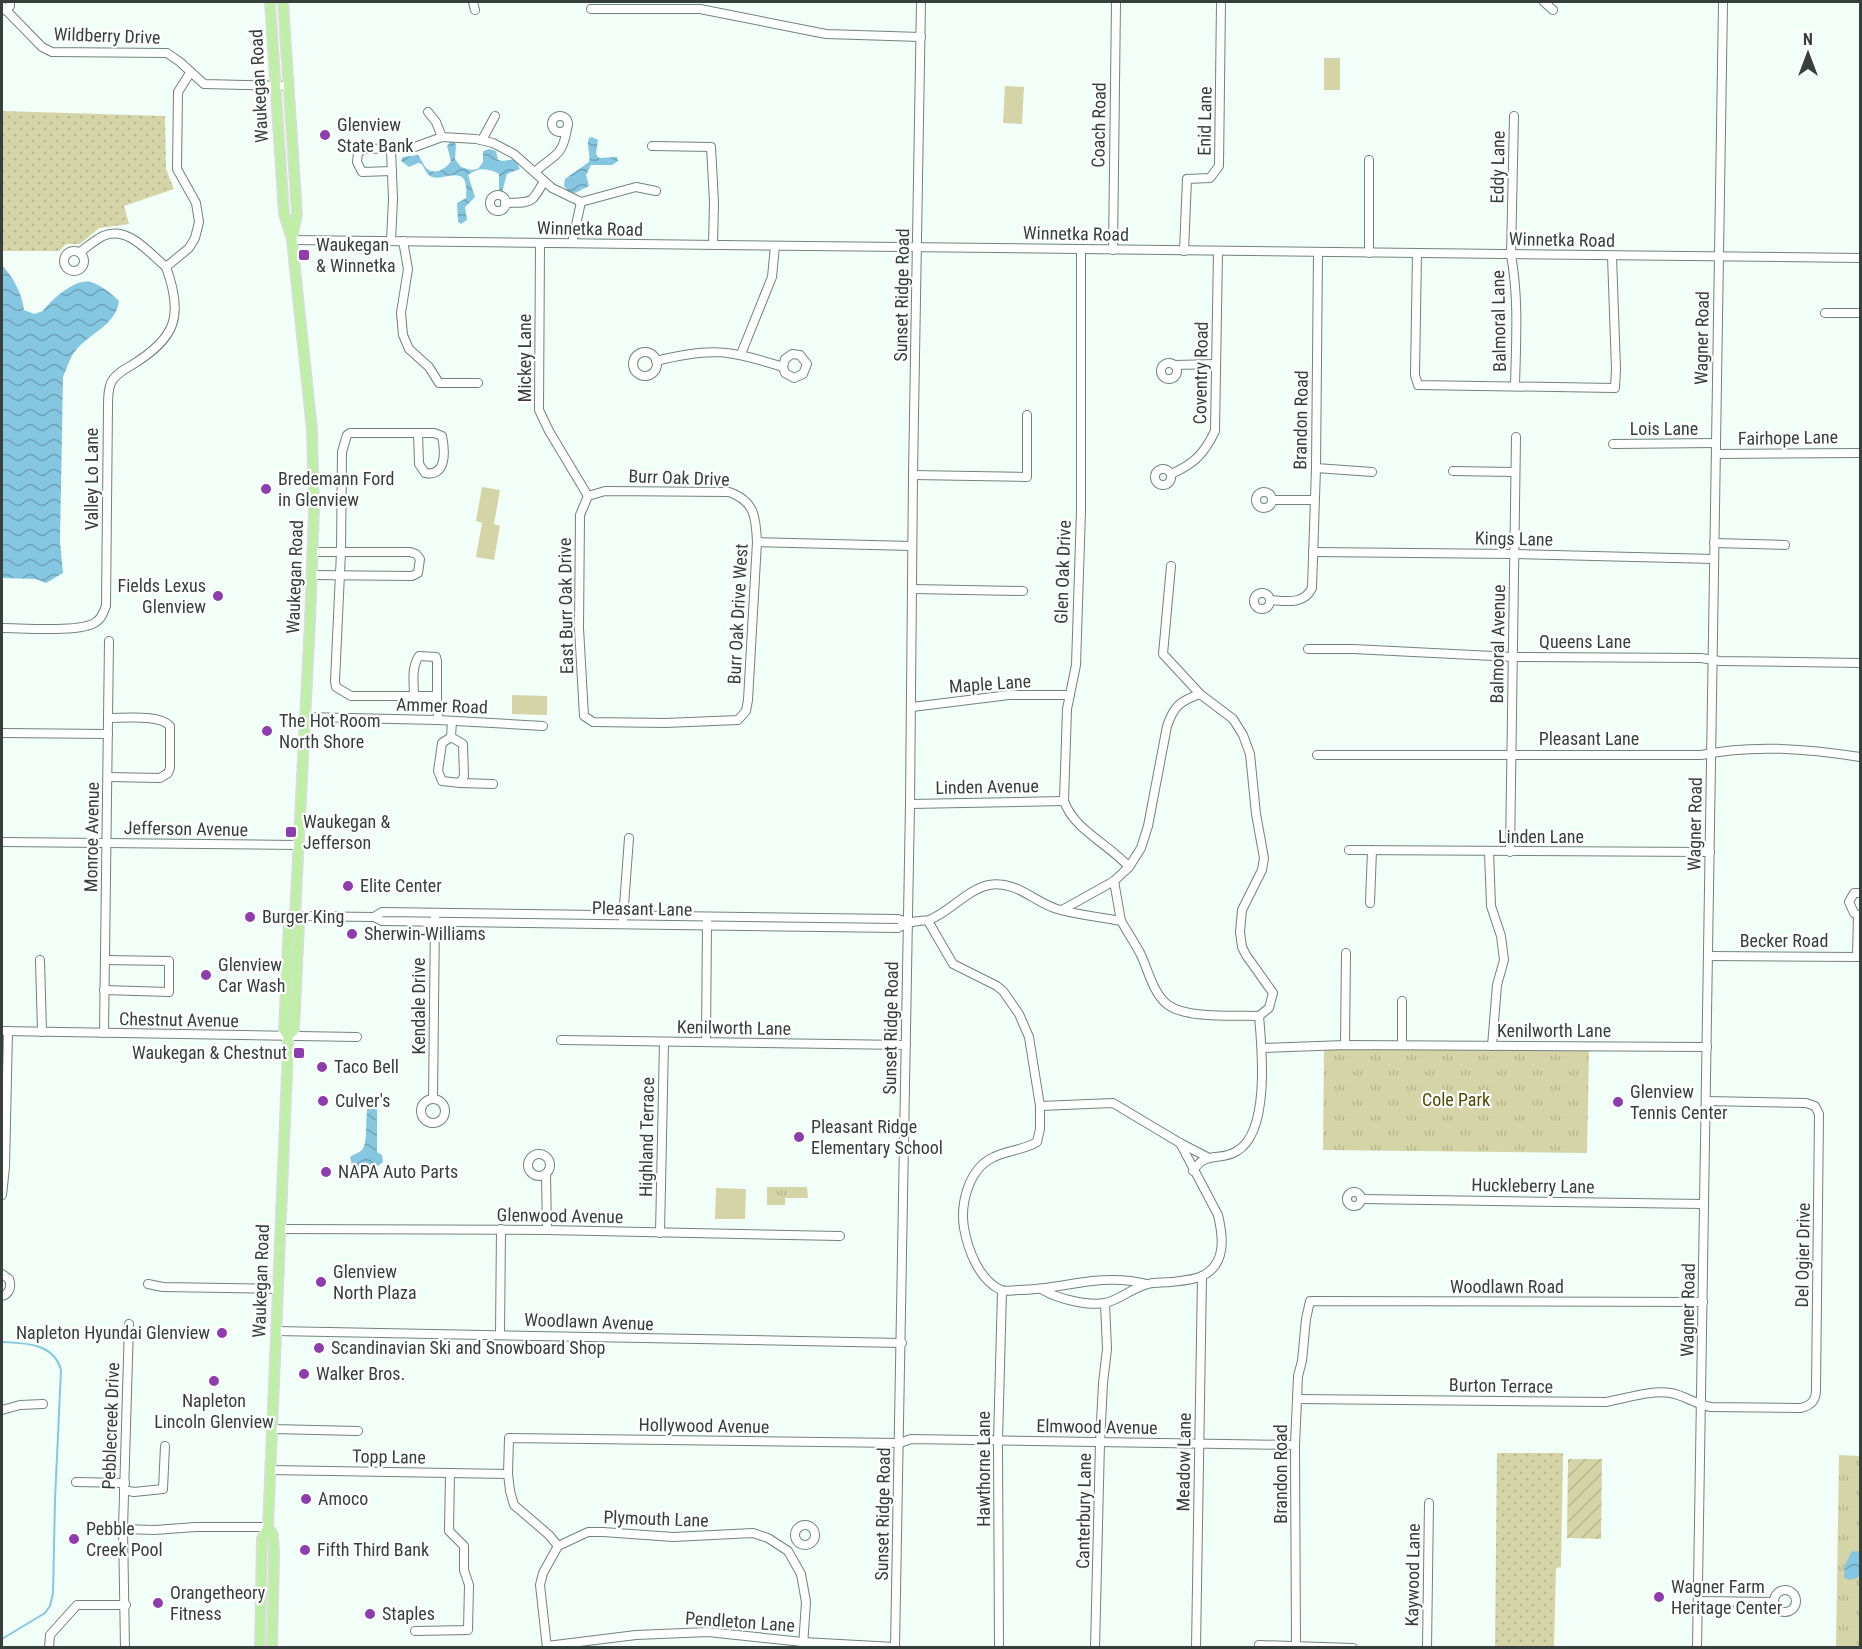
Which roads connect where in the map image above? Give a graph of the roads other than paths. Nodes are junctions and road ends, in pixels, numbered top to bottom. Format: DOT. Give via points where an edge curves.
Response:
graph roads {
  1 [pos="10,2"];
  2 [pos="270,2"];
  3 [pos="283,2"];
  4 [pos="473,2"];
  5 [pos="921,2"];
  6 [pos="1116,2"];
  7 [pos="1221,2"];
  8 [pos="1544,2"];
  9 [pos="1723,2"];
  10 [pos="4,9"];
  11 [pos="591,9"];
  12 [pos="475,10"];
  13 [pos="1553,10"];
  14 [pos="921,37"];
  15 [pos="190,73"];
  16 [pos="275,86"];
  17 [pos="288,86"];
  18 [pos="428,112"];
  19 [pos="495,116"];
  20 [pos="1514,116"];
  21 [pos="567,129"];
  22 [pos="442,137"];
  23 [pos="482,140"];
  24 [pos="652,146"];
  25 [pos="391,150"];
  26 [pos="1369,160"];
  27 [pos="392,171"];
  28 [pos="535,172"];
  29 [pos="544,181"];
  30 [pos="656,191"];
  31 [pos="581,202"];
  32 [pos="505,203"];
  33 [pos="292,240"];
  34 [pos="391,241"];
  35 [pos="404,241"];
  36 [pos="540,243"];
  37 [pos="572,243"];
  38 [pos="713,245"];
  39 [pos="775,246"];
  40 [pos="917,248"];
  41 [pos="1081,249"];
  42 [pos="1113,250"];
  43 [pos="1184,251"];
  44 [pos="1218,251"];
  45 [pos="80,252"];
  46 [pos="1318,252"];
  47 [pos="1369,253"];
  48 [pos="1417,254"];
  49 [pos="1511,255"];
  50 [pos="1612,256"];
  51 [pos="1719,257"];
  52 [pos="1860,258"];
  53 [pos="166,267"];
  54 [pos="1825,313"];
  55 [pos="1860,313"];
  56 [pos="741,354"];
  57 [pos="656,361"];
  58 [pos="1216,364"];
  59 [pos="1174,365"];
  60 [pos="783,367"];
  61 [pos="478,383"];
  62 [pos="1515,386"];
  63 [pos="1027,415"];
  64 [pos="418,433"];
  65 [pos="1516,437"];
  66 [pos="1716,443"];
  67 [pos="1613,444"];
  68 [pos="1860,453"];
  69 [pos="1716,454"];
  70 [pos="1316,468"];
  71 [pos="1454,471"];
  72 [pos="1372,472"];
  73 [pos="1514,472"];
  74 [pos="1171,474"];
  75 [pos="913,475"];
  76 [pos="588,496"];
  77 [pos="1272,500"];
  78 [pos="1314,501"];
  79 [pos="756,519"];
  80 [pos="757,542"];
  81 [pos="1714,543"];
  82 [pos="1785,545"];
  83 [pos="912,546"];
  84 [pos="312,552"];
  85 [pos="341,552"];
  86 [pos="1313,552"];
  87 [pos="1514,554"];
  88 [pos="1714,559"];
  89 [pos="1171,566"];
  90 [pos="311,575"];
  91 [pos="339,576"];
  92 [pos="912,589"];
  93 [pos="1023,591"];
  94 [pos="1270,600"];
  95 [pos="2,628"];
  96 [pos="109,641"];
  97 [pos="1308,649"];
  98 [pos="1514,657"];
  99 [pos="1713,660"];
  100 [pos="1860,663"];
  101 [pos="1200,694"];
  102 [pos="1070,695"];
  103 [pos="414,696"];
  104 [pos="437,696"];
  105 [pos="912,707"];
  106 [pos="746,711"];
  107 [pos="304,717"];
  108 [pos="108,718"];
  109 [pos="438,720"];
  110 [pos="452,721"];
  111 [pos="543,726"];
  112 [pos="2,733"];
  113 [pos="108,734"];
  114 [pos="451,737"];
  115 [pos="1510,753"];
  116 [pos="1711,753"];
  117 [pos="1317,755"];
  118 [pos="1860,758"];
  119 [pos="108,777"];
  120 [pos="460,783"];
  121 [pos="493,784"];
  122 [pos="1064,801"];
  123 [pos="910,804"];
  124 [pos="629,838"];
  125 [pos="2,842"];
  126 [pos="106,843"];
  127 [pos="299,845"];
  128 [pos="1349,850"];
  129 [pos="1372,850"];
  130 [pos="1489,852"];
  131 [pos="1510,852"];
  132 [pos="1710,852"];
  133 [pos="1129,867"];
  134 [pos="1114,881"];
  135 [pos="1860,893"];
  136 [pos="1370,903"];
  137 [pos="1062,910"];
  138 [pos="1859,914"];
  139 [pos="295,916"];
  140 [pos="435,917"];
  141 [pos="623,920"];
  142 [pos="707,921"];
  143 [pos="928,921"];
  144 [pos="1121,921"];
  145 [pos="908,922"];
  146 [pos="1346,953"];
  147 [pos="1708,956"];
  148 [pos="1859,957"];
  149 [pos="40,960"];
  150 [pos="105,960"];
  151 [pos="105,990"];
  152 [pos="1402,1001"];
  153 [pos="1259,1016"];
  154 [pos="5,1031"];
  155 [pos="42,1032"];
  156 [pos="104,1033"];
  157 [pos="288,1036"];
  158 [pos="357,1037"];
  159 [pos="561,1040"];
  160 [pos="664,1042"];
  161 [pos="706,1042"];
  162 [pos="906,1045"];
  163 [pos="1345,1045"];
  164 [pos="1402,1045"];
  165 [pos="1492,1046"];
  166 [pos="1707,1047"];
  167 [pos="1262,1048"];
  168 [pos="433,1099"];
  169 [pos="1706,1101"];
  170 [pos="1040,1106"];
  171 [pos="1180,1143"];
  172 [pos="1209,1158"];
  173 [pos="1193,1171"];
  174 [pos="546,1174"];
  175 [pos="2,1195"];
  176 [pos="1361,1199"];
  177 [pos="1704,1204"];
  178 [pos="280,1229"];
  179 [pos="501,1229"];
  180 [pos="547,1230"];
  181 [pos="660,1233"];
  182 [pos="840,1236"];
  183 [pos="2,1274"];
  184 [pos="1202,1276"];
  185 [pos="148,1284"];
  186 [pos="1147,1284"];
  187 [pos="278,1290"];
  188 [pos="1042,1290"];
  189 [pos="1002,1291"];
  190 [pos="2,1296"];
  191 [pos="1310,1301"];
  192 [pos="1703,1302"];
  193 [pos="1105,1303"];
  194 [pos="129,1324"];
  195 [pos="276,1331"];
  196 [pos="500,1335"];
  197 [pos="902,1343"];
  198 [pos="1297,1399"];
  199 [pos="43,1404"];
  200 [pos="1701,1405"];
  201 [pos="2,1410"];
  202 [pos="272,1429"];
  203 [pos="357,1431"];
  204 [pos="998,1442"];
  205 [pos="900,1443"];
  206 [pos="1100,1443"];
  207 [pos="1200,1443"];
  208 [pos="1295,1445"];
  209 [pos="165,1446"];
  210 [pos="270,1470"];
  211 [pos="450,1473"];
  212 [pos="508,1474"];
  213 [pos="76,1482"];
  214 [pos="125,1486"];
  215 [pos="1429,1503"];
  216 [pos="268,1527"];
  217 [pos="123,1530"];
  218 [pos="797,1542"];
  219 [pos="558,1546"];
  220 [pos="789,1551"];
  221 [pos="1698,1601"];
  222 [pos="1774,1602"];
  223 [pos="126,1605"];
  224 [pos="415,1632"];
  225 [pos="803,1645"];
  226 [pos="1259,1646"];
  227 [pos="49,1647"];
  228 [pos="125,1647"];
  229 [pos="260,1647"];
  230 [pos="272,1647"];
  231 [pos="547,1647"];
  232 [pos="895,1647"];
  233 [pos="999,1647"];
  234 [pos="1095,1647"];
  235 [pos="1196,1647"];
  236 [pos="1296,1647"];
  237 [pos="1353,1647"];
  238 [pos="1427,1647"];
  239 [pos="1697,1647"];
  1 -- 10 [label="street"];
  2 -- 16 [label="main road, Waukegan Road"];
  3 -- 17 [label="main road, Waukegan Road"];
  4 -- 12 [label="street"];
  5 -- 14 [label="street, Sunset Ridge Road"];
  6 -- 42 [label="street, Coach Road"];
  7 -- 43 [label="street, Enid Lane" via="1219,166 1210,178 1187,178"];
  8 -- 13 [label="street"];
  9 -- 51 [label="street, Wagner Road"];
  10 -- 15 [label="street, Wildberry Drive" via="52,52 167,53"];
  11 -- 14 [label="street" via="700,9 826,34"];
  14 -- 40 [label="street, Sunset Ridge Road"];
  15 -- 16 [label="street, Wildberry Drive" via="212,86"];
  15 -- 53 [label="street" via="177,92 177,169 196,203 199,222 189,248"];
  16 -- 17 [label="street, Wildberry Drive"];
  16 -- 33 [label="main road, Waukegan Road" via="284,214"];
  17 -- 33 [label="main road, Waukegan Road" via="297,214"];
  18 -- 22 [label="street"];
  19 -- 23 [label="street"];
  20 -- 49 [label="street, Eddy Lane"];
  21 -- 28 [label="street" via="559,153"];
  22 -- 23 [label="street"];
  22 -- 25 [label="street" via="412,148"];
  23 -- 28 [label="street" via="514,154"];
  24 -- 38 [label="street" via="711,147"];
  25 -- 27 [label="street"];
  25 -- 27 [label="street" via="363,149 357,162 362,172"];
  26 -- 47 [label="street"];
  27 -- 34 [label="street"];
  28 -- 29 [label="street"];
  29 -- 31 [label="street"];
  29 -- 32 [label="street" via="529,202"];
  30 -- 31 [label="street" via="636,187"];
  31 -- 37 [label="street"];
  33 -- 34 [label="street, Winnetka Road"];
  33 -- 84 [label="main road, Waukegan Road" via="312,430"];
  34 -- 35 [label="street, Winnetka Road"];
  35 -- 36 [label="street, Winnetka Road"];
  35 -- 61 [label="street" via="408,269 401,313 405,342 439,383"];
  36 -- 37 [label="street, Winnetka Road"];
  36 -- 76 [label="street, Mickey Lane" via="539,410"];
  37 -- 38 [label="street, Winnetka Road"];
  38 -- 39 [label="street, Winnetka Road"];
  39 -- 40 [label="street, Winnetka Road"];
  39 -- 56 [label="street" via="772,277"];
  40 -- 41 [label="street, Winnetka Road"];
  40 -- 75 [label="street, Sunset Ridge Road"];
  41 -- 42 [label="street, Winnetka Road"];
  41 -- 102 [label="street, Glen Oak Drive" via="1081,510 1076,665"];
  42 -- 43 [label="street, Winnetka Road"];
  43 -- 44 [label="street, Winnetka Road"];
  44 -- 46 [label="street, Winnetka Road"];
  44 -- 58 [label="street, Coventry Road"];
  45 -- 53 [label="street" via="104,236 119,233 131,237"];
  46 -- 47 [label="street, Winnetka Road"];
  46 -- 70 [label="street, Brandon Road"];
  47 -- 48 [label="street, Winnetka Road"];
  48 -- 49 [label="street, Winnetka Road"];
  48 -- 62 [label="street" via="1418,385"];
  49 -- 50 [label="street, Winnetka Road"];
  49 -- 62 [label="street, Balmoral Lane" via="1516,309"];
  50 -- 51 [label="street, Winnetka Road"];
  50 -- 62 [label="street" via="1615,388"];
  51 -- 52 [label="street, Winnetka Road"];
  51 -- 66 [label="street, Wagner Road"];
  53 -- 95 [label="street, Valley Lo Lane" via="176,309 169,332 155,350 110,384 106,606 102,615 82,628"];
  54 -- 55 [label="street"];
  56 -- 57 [label="street" via="711,351"];
  56 -- 60 [label="street"];
  58 -- 59 [label="street"];
  58 -- 74 [label="street, Coventry Road" via="1215,431 1211,441 1191,465"];
  63 -- 75 [label="street" via="1027,477"];
  64 -- 64 [label="street" via="442,436 443,465 433,474 425,473 419,464"];
  64 -- 85 [label="street" via="347,435 342,452"];
  65 -- 73 [label="street, Balmoral Avenue"];
  66 -- 67 [label="street, Lois Lane"];
  66 -- 69 [label="street, Wagner Road"];
  68 -- 69 [label="street, Fairhope Lane"];
  69 -- 81 [label="street, Wagner Road"];
  70 -- 72 [label="street"];
  70 -- 78 [label="street, Brandon Road"];
  71 -- 73 [label="street"];
  73 -- 87 [label="street, Balmoral Avenue"];
  75 -- 83 [label="street, Sunset Ridge Road"];
  76 -- 79 [label="street, Burr Oak Drive" via="605,491 729,492 747,503"];
  76 -- 106 [label="street, East Burr Oak Drive" via="580,515 579,628 584,716 593,722 725,722 738,720"];
  77 -- 78 [label="street"];
  78 -- 86 [label="street, Brandon Road"];
  79 -- 80 [label="street, Burr Oak Drive West"];
  80 -- 83 [label="street"];
  80 -- 106 [label="street, Burr Oak Drive West"];
  81 -- 82 [label="street"];
  81 -- 88 [label="street, Wagner Road"];
  83 -- 92 [label="street, Sunset Ridge Road"];
  84 -- 85 [label="street"];
  84 -- 90 [label="main road, Waukegan Road"];
  85 -- 91 [label="street"];
  85 -- 91 [label="street" via="410,552 416,554 420,564 418,573 412,576"];
  86 -- 87 [label="street, Kings Lane"];
  86 -- 94 [label="street, Brandon Road" via="1312,588 1305,598"];
  87 -- 88 [label="street, Kings Lane"];
  87 -- 98 [label="street, Balmoral Avenue"];
  88 -- 99 [label="street, Wagner Road"];
  89 -- 101 [label="street" via="1163,654"];
  90 -- 91 [label="street"];
  90 -- 107 [label="main road, Waukegan Road"];
  91 -- 103 [label="street" via="336,687 351,696"];
  92 -- 93 [label="street"];
  92 -- 105 [label="street, Sunset Ridge Road"];
  96 -- 108 [label="street, Monroe Avenue"];
  97 -- 98 [label="street, Queens Lane"];
  98 -- 99 [label="street, Queens Lane"];
  98 -- 115 [label="street, Balmoral Avenue"];
  99 -- 100 [label="street, Queens Lane"];
  99 -- 116 [label="street, Wagner Road"];
  101 -- 133 [label="street" via="1184,700 1173,711 1148,826"];
  101 -- 153 [label="street" via="1233,719 1250,754 1264,858 1263,870 1242,910 1240,932 1246,955 1273,993 1269,1008"];
  102 -- 105 [label="street, Maple Lane" via="1009,695"];
  102 -- 122 [label="street, Glen Oak Drive"];
  103 -- 104 [label="street"];
  103 -- 104 [label="street" via="414,666 419,656 431,655 437,661"];
  104 -- 109 [label="street"];
  105 -- 123 [label="street, Sunset Ridge Road"];
  107 -- 109 [label="street, Ammer Road"];
  107 -- 127 [label="main road, Waukegan Road"];
  108 -- 113 [label="street, Monroe Avenue"];
  108 -- 119 [label="street" via="166,721 170,726 170,768 160,778"];
  109 -- 110 [label="street, Ammer Road"];
  110 -- 111 [label="street, Ammer Road"];
  110 -- 114 [label="street"];
  112 -- 113 [label="street"];
  113 -- 119 [label="street, Monroe Avenue"];
  114 -- 120 [label="street" via="463,744 465,776"];
  114 -- 120 [label="street" via="442,743 438,771 442,781"];
  115 -- 116 [label="street, Pleasant Lane"];
  115 -- 117 [label="street, Pleasant Lane"];
  115 -- 131 [label="street, Balmoral Avenue"];
  116 -- 118 [label="street, Pleasant Lane" via="1783,749"];
  116 -- 132 [label="street, Wagner Road"];
  119 -- 126 [label="street, Monroe Avenue"];
  120 -- 121 [label="street"];
  122 -- 123 [label="street, Linden Avenue"];
  122 -- 133 [label="street" via="1068,814"];
  123 -- 145 [label="street, Sunset Ridge Road"];
  124 -- 141 [label="street"];
  125 -- 126 [label="street, Jefferson Avenue"];
  126 -- 127 [label="street, Jefferson Avenue"];
  126 -- 150 [label="street, Monroe Avenue"];
  127 -- 139 [label="main road, Waukegan Road"];
  128 -- 129 [label="street, Linden Lane"];
  129 -- 130 [label="street, Linden Lane"];
  129 -- 136 [label="street"];
  130 -- 131 [label="street, Linden Lane"];
  130 -- 165 [label="street" via="1491,906 1504,960 1497,985"];
  131 -- 132 [label="street, Linden Lane"];
  132 -- 147 [label="street, Wagner Road"];
  133 -- 134 [label="street"];
  134 -- 137 [label="street"];
  134 -- 144 [label="street"];
  135 -- 138 [label="street" via="1854,893 1849,902 1854,913"];
  137 -- 143 [label="street" via="1042,904 1016,888 988,885"];
  137 -- 144 [label="street"];
  138 -- 148 [label="street"];
  139 -- 140 [label="street, Pleasant Lane" via="374,917 382,912"];
  139 -- 157 [label="main road, Waukegan Road" via="299,924 296,1012 294,1030"];
  140 -- 141 [label="street, Pleasant Lane"];
  140 -- 168 [label="street, Kendale Drive"];
  141 -- 142 [label="street, Pleasant Lane"];
  142 -- 145 [label="street, Pleasant Lane"];
  142 -- 161 [label="street"];
  143 -- 145 [label="street, Pleasant Lane"];
  143 -- 170 [label="street" via="953,964 997,986 1019,1014 1029,1038"];
  144 -- 153 [label="street" via="1158,993 1170,1006 1196,1013"];
  145 -- 162 [label="street, Sunset Ridge Road"];
  146 -- 163 [label="street"];
  147 -- 148 [label="street, Becker Road"];
  147 -- 166 [label="street, Wagner Road"];
  149 -- 155 [label="street"];
  150 -- 151 [label="street, Monroe Avenue"];
  150 -- 151 [label="street" via="169,961 169,992"];
  151 -- 156 [label="street, Monroe Avenue"];
  152 -- 164 [label="street"];
  153 -- 167 [label="street"];
  154 -- 155 [label="street, Chestnut Avenue"];
  154 -- 175 [label="street" via="6,1167"];
  155 -- 156 [label="street, Chestnut Avenue"];
  156 -- 157 [label="street, Chestnut Avenue"];
  157 -- 158 [label="street, Chestnut Avenue"];
  157 -- 178 [label="main road, Waukegan Road"];
  159 -- 160 [label="street, Kenilworth Lane"];
  160 -- 161 [label="street, Kenilworth Lane"];
  160 -- 181 [label="street, Highland Terrace"];
  161 -- 162 [label="street, Kenilworth Lane"];
  162 -- 197 [label="street, Sunset Ridge Road"];
  163 -- 164 [label="street, Kenilworth Lane"];
  163 -- 167 [label="street, Kenilworth Lane"];
  164 -- 165 [label="street, Kenilworth Lane"];
  165 -- 166 [label="street, Kenilworth Lane"];
  166 -- 169 [label="street, Wagner Road"];
  167 -- 172 [label="street" via="1260,1112 1251,1137 1235,1153"];
  169 -- 177 [label="street, Wagner Road"];
  169 -- 200 [label="street, Del Ogier Drive" via="1806,1103 1818,1110 1816,1389 1814,1400 1801,1408"];
  170 -- 171 [label="street" via="1113,1102"];
  170 -- 189 [label="street" via="1037,1142 981,1164 965,1199 964,1227 973,1259"];
  171 -- 172 [label="street"];
  171 -- 173 [label="street"];
  172 -- 173 [label="street" via="1201,1160"];
  173 -- 184 [label="street" via="1218,1215 1222,1238 1219,1259"];
  174 -- 180 [label="street"];
  176 -- 177 [label="street, Huckleberry Lane"];
  177 -- 192 [label="street, Wagner Road"];
  178 -- 179 [label="street, Glenwood Avenue"];
  178 -- 187 [label="main road, Waukegan Road"];
  179 -- 180 [label="street, Glenwood Avenue"];
  179 -- 196 [label="street"];
  180 -- 181 [label="street, Glenwood Avenue"];
  181 -- 182 [label="street, Glenwood Avenue"];
  183 -- 190 [label="street" via="9,1279 10,1287"];
  184 -- 186 [label="street"];
  184 -- 207 [label="street, Meadow Lane"];
  185 -- 187 [label="street"];
  186 -- 188 [label="street" via="1104,1280"];
  186 -- 193 [label="street"];
  187 -- 195 [label="main road, Waukegan Road"];
  188 -- 189 [label="street"];
  188 -- 193 [label="street" via="1058,1298"];
  189 -- 204 [label="street, Hawthorne Lane"];
  191 -- 192 [label="street, Woodlawn Road"];
  191 -- 198 [label="street, Brandon Road"];
  192 -- 200 [label="street, Wagner Road"];
  193 -- 206 [label="street, Canterbury Lane" via="1107,1349"];
  194 -- 214 [label="street, Pebblecreek Drive"];
  195 -- 196 [label="street, Woodlawn Avenue"];
  195 -- 202 [label="main road, Waukegan Road"];
  196 -- 197 [label="street, Woodlawn Avenue"];
  197 -- 205 [label="street, Sunset Ridge Road"];
  198 -- 200 [label="street, Burton Terrace" via="1606,1402 1646,1393 1669,1393"];
  198 -- 208 [label="street, Brandon Road"];
  199 -- 201 [label="street"];
  200 -- 221 [label="street, Wagner Road"];
  202 -- 203 [label="street"];
  202 -- 210 [label="main road, Waukegan Road"];
  204 -- 205 [label="street, Elmwood Avenue" via="911,1439"];
  204 -- 206 [label="street, Elmwood Avenue"];
  204 -- 233 [label="street, Hawthorne Lane"];
  205 -- 212 [label="street, Hollywood Avenue" via="509,1438"];
  205 -- 232 [label="street, Sunset Ridge Road"];
  206 -- 207 [label="street, Elmwood Avenue"];
  206 -- 234 [label="street, Canterbury Lane"];
  207 -- 208 [label="street, Elmwood Avenue"];
  207 -- 235 [label="street, Meadow Lane"];
  208 -- 236 [label="street, Brandon Road"];
  209 -- 214 [label="street" via="164,1489 134,1492"];
  210 -- 211 [label="street, Topp Lane"];
  210 -- 216 [label="main road, Waukegan Road"];
  211 -- 212 [label="street, Topp Lane"];
  211 -- 224 [label="street" via="449,1532 464,1546 464,1570 469,1585 468,1630"];
  212 -- 219 [label="street" via="514,1505"];
  213 -- 214 [label="street"];
  214 -- 217 [label="street, Pebblecreek Drive"];
  215 -- 238 [label="street, Kaywood Lane"];
  216 -- 217 [label="street"];
  216 -- 229 [label="main road, Waukegan Road" via="262,1539"];
  216 -- 230 [label="main road, Waukegan Road" via="273,1535 274,1555"];
  217 -- 223 [label="street, Pebblecreek Drive"];
  218 -- 220 [label="street"];
  219 -- 220 [label="street, Plymouth Lane" via="588,1532 673,1537 753,1533"];
  219 -- 231 [label="street" via="540,1585"];
  220 -- 225 [label="street" via="801,1574 806,1602"];
  221 -- 222 [label="street"];
  221 -- 239 [label="street, Wagner Road"];
  223 -- 227 [label="street" via="77,1605 50,1635"];
  223 -- 228 [label="street, Pebblecreek Drive"];
  225 -- 231 [label="street, Pendleton Lane" via="708,1632 679,1632"];
  225 -- 232 [label="street, Pendleton Lane"];
  226 -- 236 [label="street"];
  236 -- 237 [label="street"];
}
